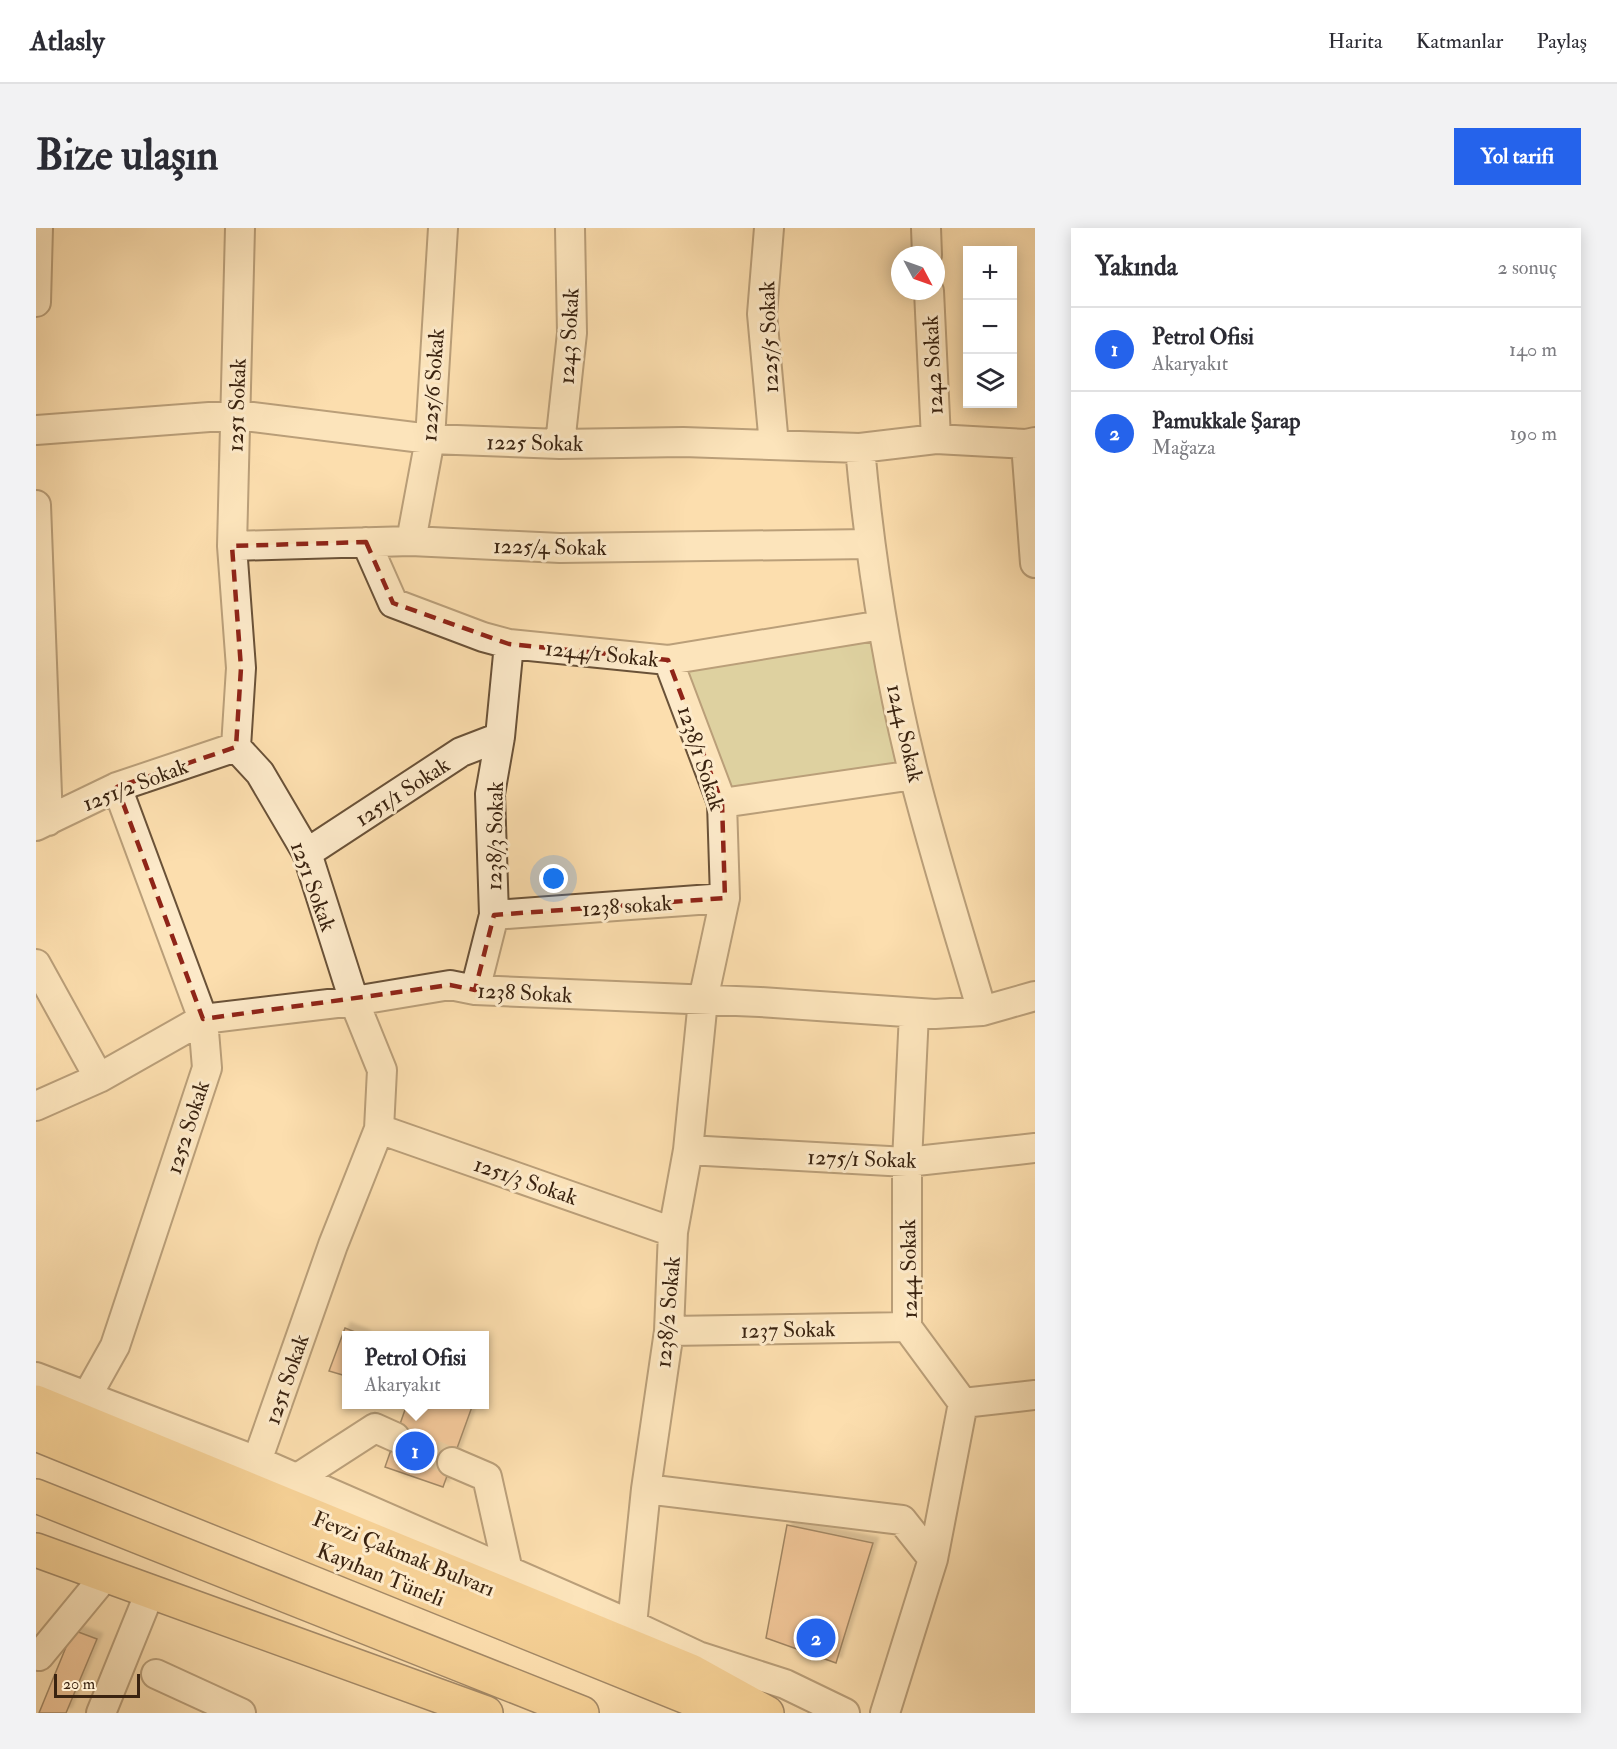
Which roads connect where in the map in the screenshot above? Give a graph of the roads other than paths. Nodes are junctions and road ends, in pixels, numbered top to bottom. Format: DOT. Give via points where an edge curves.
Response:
graph roads {
  1 [pos="38,228"];
  2 [pos="240,228"];
  3 [pos="443,228"];
  4 [pos="570,228"];
  5 [pos="769,228"];
  6 [pos="926,228"];
  7 [pos="927,246"];
  8 [pos="929,300"];
  9 [pos="36,302"];
  10 [pos="236,415"];
  11 [pos="36,430"];
  12 [pos="430,439"];
  13 [pos="936,439"];
  14 [pos="1031,443"];
  15 [pos="560,444"];
  16 [pos="774,445"];
  17 [pos="860,448"];
  18 [pos="36,505"];
  19 [pos="411,541"];
  20 [pos="366,542"];
  21 [pos="869,544"];
  22 [pos="231,546"];
  23 [pos="1035,563"];
  24 [pos="882,625"];
  25 [pos="509,644"];
  26 [pos="668,660"];
  27 [pos="501,737"];
  28 [pos="236,747"];
  29 [pos="914,775"];
  30 [pos="117,787"];
  31 [pos="722,803"];
  32 [pos="42,824"];
  33 [pos="307,853"];
  34 [pos="725,898"];
  35 [pos="494,915"];
  36 [pos="36,964"];
  37 [pos="475,990"];
  38 [pos="1035,996"];
  39 [pos="703,1000"];
  40 [pos="354,1001"];
  41 [pos="982,1011"];
  42 [pos="914,1014"];
  43 [pos="203,1019"];
  44 [pos="99,1078"];
  45 [pos="36,1106"];
  46 [pos="379,1129"];
  47 [pos="1035,1148"];
  48 [pos="688,1150"];
  49 [pos="907,1162"];
  50 [pos="673,1232"];
  51 [pos="907,1327"];
  52 [pos="669,1331"];
  53 [pos="36,1377"];
  54 [pos="1035,1395"];
  55 [pos="87,1396"];
  56 [pos="36,1402"];
  57 [pos="963,1403"];
  58 [pos="36,1434"];
  59 [pos="396,1437"];
  60 [pos="257,1461"];
  61 [pos="452,1462"];
  62 [pos="296,1479"];
  63 [pos="646,1489"];
  64 [pos="36,1496"];
  65 [pos="36,1550"];
  66 [pos="933,1558"];
  67 [pos="508,1571"];
  68 [pos="105,1576"];
  69 [pos="150,1592"];
  70 [pos="632,1625"];
  71 [pos="36,1655"];
  72 [pos="156,1674"];
  73 [pos="436,1705"];
  74 [pos="101,1713"];
  75 [pos="242,1713"];
  76 [pos="486,1713"];
  77 [pos="582,1713"];
  78 [pos="726,1713"];
  79 [pos="767,1713"];
  80 [pos="845,1713"];
  81 [pos="885,1713"];
  1 -- 9 [label="street"];
  2 -- 10 [label="street, 1251 Sokak"];
  3 -- 12 [label="street, 1225/6 Sokak"];
  4 -- 15 [label="street, 1243 Sokak" via="572,333"];
  5 -- 16 [label="street, 1225/5 Sokak" via="762,314"];
  6 -- 7 [label="street"];
  8 -- 13 [label="street, 1242 Sokak"];
  10 -- 11 [label="street, 1225 Sokak"];
  10 -- 12 [label="street, 1225 Sokak"];
  10 -- 22 [label="street, 1251 Sokak"];
  12 -- 15 [label="street, 1225 Sokak"];
  12 -- 19 [label="street, 1225/6 Sokak"];
  13 -- 14 [label="street, 1225 Sokak"];
  13 -- 17 [label="street, 1225 Sokak"];
  14 -- 23 [label="street"];
  15 -- 16 [label="street, 1225 Sokak"];
  16 -- 17 [label="street, 1225 Sokak"];
  17 -- 21 [label="street, 1244 Sokak"];
  18 -- 32 [label="street"];
  19 -- 20 [label="street, 1225/4 Sokak"];
  19 -- 21 [label="street, 1225/4 Sokak" via="560,548"];
  20 -- 22 [label="street, 1225/4 Sokak"];
  20 -- 25 [label="street, 1244/1 Sokak" via="393,603"];
  21 -- 24 [label="street, 1244 Sokak"];
  22 -- 28 [label="street, 1251 Sokak" via="241,668"];
  24 -- 26 [label="street, 1244/1 Sokak"];
  24 -- 29 [label="street, 1244 Sokak"];
  25 -- 26 [label="street, 1244/1 Sokak"];
  25 -- 27 [label="street, 1238/3 Sokak"];
  26 -- 31 [label="street, 1238/1 Sokak"];
  27 -- 33 [label="street, 1251/1 Sokak" via="461,752"];
  27 -- 35 [label="street, 1238/3 Sokak" via="490,794"];
  28 -- 30 [label="street, 1251/2 Sokak"];
  28 -- 33 [label="street, 1251 Sokak" via="260,773"];
  29 -- 31 [label="street"];
  29 -- 41 [label="street, 1244 Sokak"];
  30 -- 32 [label="street, 1251/2 Sokak"];
  30 -- 43 [label="street, 1252 Sokak"];
  31 -- 34 [label="street, 1238/1 Sokak"];
  33 -- 40 [label="street, 1251 Sokak"];
  34 -- 35 [label="street, 1238 sokak"];
  34 -- 39 [label="street, 1238/1 Sokak"];
  35 -- 37 [label="street, 1238/3 Sokak"];
  36 -- 44 [label="street"];
  37 -- 39 [label="street, 1238 Sokak"];
  37 -- 40 [label="street, 1238 Sokak" via="450,986"];
  38 -- 41 [label="street, 1238 Sokak"];
  39 -- 42 [label="street, 1238 Sokak"];
  39 -- 48 [label="street, 1238/2 Sokak"];
  40 -- 43 [label="street, 1238 Sokak"];
  40 -- 46 [label="street, 1251 Sokak" via="382,1070"];
  41 -- 42 [label="street, 1238 Sokak"];
  42 -- 49 [label="street, 1244 Sokak"];
  43 -- 44 [label="street, 1238 Sokak"];
  43 -- 55 [label="street, 1252 Sokak" via="207,1068 115,1346"];
  44 -- 45 [label="street, 1238 Sokak"];
  46 -- 50 [label="street, 1251/3 Sokak"];
  46 -- 60 [label="street, 1251 Sokak" via="333,1245"];
  47 -- 49 [label="street, 1275/1 Sokak"];
  48 -- 49 [label="street, 1275/1 Sokak"];
  48 -- 50 [label="street, 1238/2 Sokak"];
  49 -- 51 [label="street, 1244 Sokak"];
  50 -- 52 [label="street, 1238/2 Sokak"];
  51 -- 52 [label="street, 1237 Sokak"];
  51 -- 57 [label="street, 1244 Sokak"];
  52 -- 63 [label="street, 1238/2 Sokak"];
  53 -- 55 [label="street"];
  54 -- 57 [label="street"];
  55 -- 60 [label="street"];
  56 -- 79 [label="main road, Fevzi Çakmak Bulvarı" via="691,1671"];
  57 -- 66 [label="street"];
  58 -- 78 [label="main road, Kayıhan Tüneli"];
  59 -- 62 [label="street" via="375,1428"];
  60 -- 62 [label="street"];
  61 -- 67 [label="street" via="487,1477"];
  62 -- 67 [label="street"];
  63 -- 66 [label="street" via="902,1520"];
  63 -- 70 [label="street, 1238/2 Sokak"];
  64 -- 77 [label="main road"];
  65 -- 68 [label="main road"];
  66 -- 81 [label="street"];
  67 -- 70 [label="street"];
  68 -- 69 [label="main road"];
  68 -- 71 [label="street"];
  69 -- 73 [label="main road"];
  69 -- 74 [label="street"];
  70 -- 80 [label="street" via="698,1656 785,1684"];
  72 -- 75 [label="street"];
  73 -- 76 [label="main road"];
}
